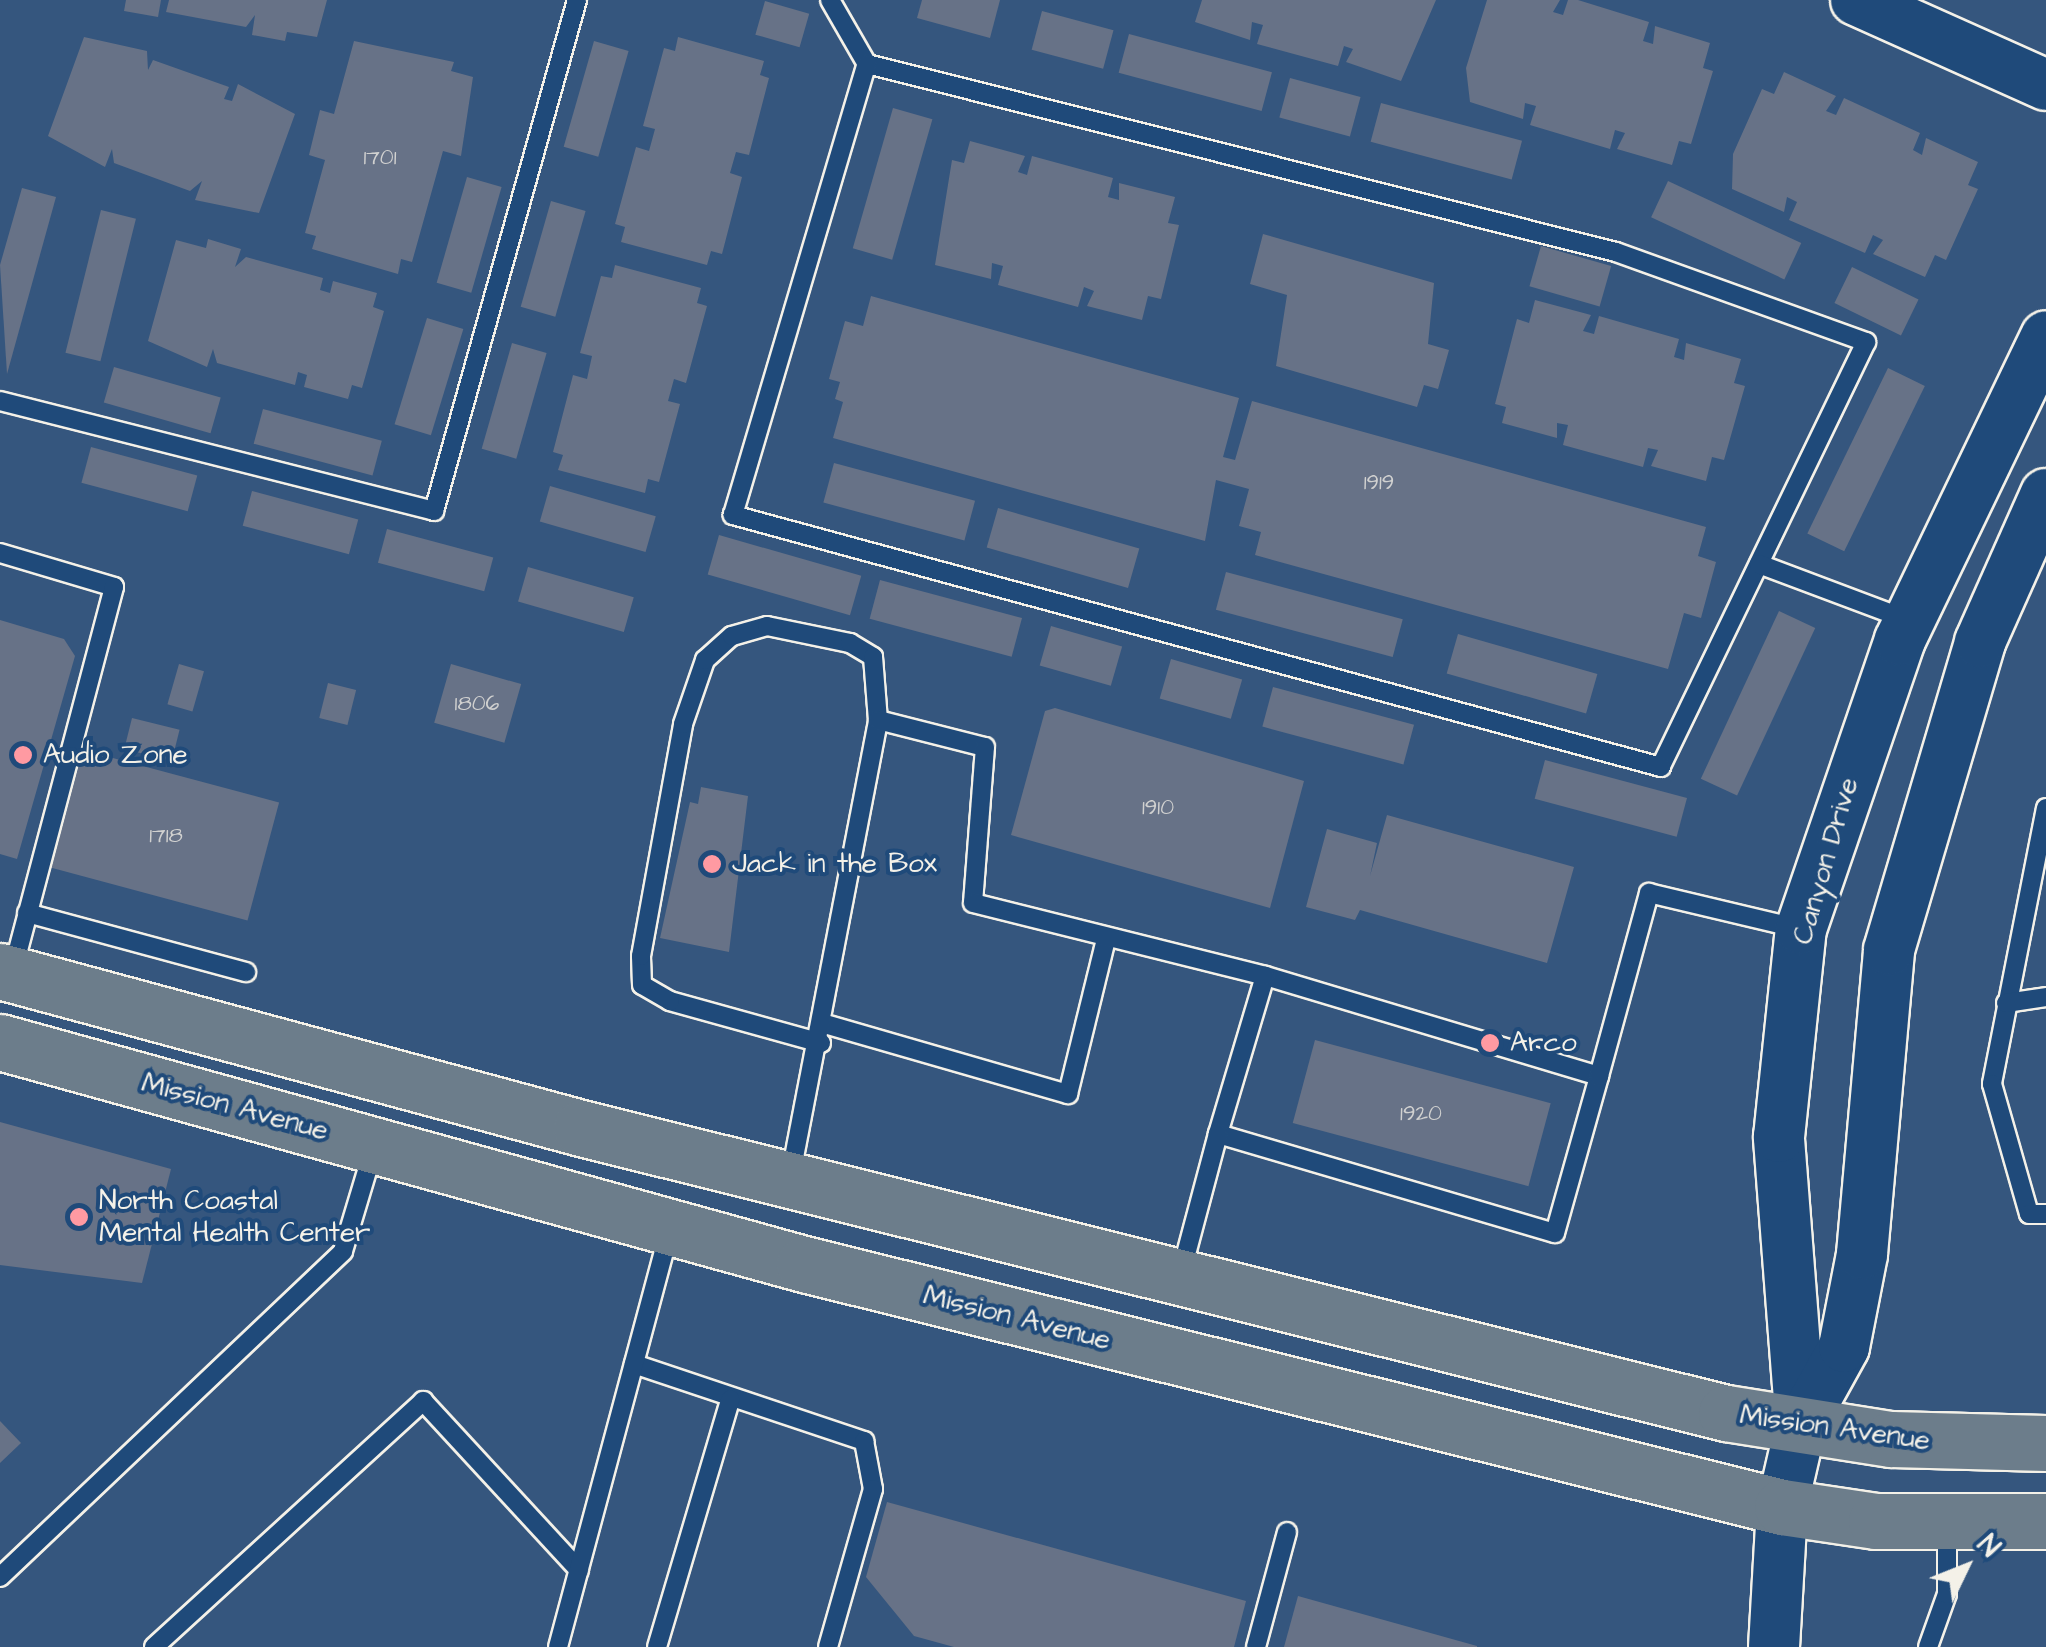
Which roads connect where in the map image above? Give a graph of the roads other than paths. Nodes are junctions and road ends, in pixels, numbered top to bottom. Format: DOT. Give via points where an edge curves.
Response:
graph roads {
  1 [pos="577,0"];
  2 [pos="830,0"];
  3 [pos="1856,0"];
  4 [pos="867,64"];
  5 [pos="2046,85"];
  6 [pos="2046,336"];
  7 [pos="0,401"];
  8 [pos="2046,494"];
  9 [pos="0,553"];
  10 [pos="1759,564"];
  11 [pos="1908,620"];
  12 [pos="878,720"];
  13 [pos="2046,808"];
  14 [pos="26,913"];
  15 [pos="1802,929"];
  16 [pos="1106,940"];
  17 [pos="6,972"];
  18 [pos="246,972"];
  19 [pos="1265,976"];
  20 [pos="2046,997"];
  21 [pos="2006,1004"];
  22 [pos="825,1024"];
  23 [pos="0,1042"];
  24 [pos="820,1044"];
  25 [pos="1599,1076"];
  26 [pos="1218,1134"];
  27 [pos="375,1146"];
  28 [pos="789,1180"];
  29 [pos="2046,1214"];
  30 [pos="670,1227"];
  31 [pos="1067,1250"];
  32 [pos="1180,1278"];
  33 [pos="634,1364"];
  34 [pos="730,1400"];
  35 [pos="1801,1425"];
  36 [pos="2046,1443"];
  37 [pos="1782,1508"];
  38 [pos="2046,1522"];
  39 [pos="1947,1524"];
  40 [pos="1287,1532"];
  41 [pos="580,1570"];
  42 [pos="0,1577"];
  43 [pos="154,1647"];
  44 [pos="558,1647"];
  45 [pos="656,1647"];
  46 [pos="828,1647"];
  47 [pos="1256,1647"];
  48 [pos="1774,1647"];
  49 [pos="1928,1647"];
  1 -- 7 [label="lane" via="434,510"];
  2 -- 4 [label="lane"];
  3 -- 5 [label="main road"];
  4 -- 10 [label="lane" via="1616,252 1866,342"];
  4 -- 10 [label="lane" via="734,515 1661,766"];
  6 -- 11 [label="main road, Canyon Drive"];
  8 -- 35 [label="main road, Canyon Drive" via="1980,642 1889,950 1862,1254 1844,1347"];
  9 -- 14 [label="lane" via="114,587"];
  10 -- 11 [label="lane"];
  11 -- 15 [label="main road, Canyon Drive"];
  12 -- 16 [label="lane" via="986,747 973,903"];
  12 -- 22 [label="lane"];
  12 -- 24 [label="lane" via="874,656 850,642 767,626 732,636 705,660 682,724 641,956 642,985 670,1000"];
  13 -- 21 [label="lane"];
  14 -- 17 [label="lane"];
  14 -- 18 [label="lane"];
  15 -- 25 [label="lane" via="1649,893"];
  15 -- 35 [label="main road, Canyon Drive" via="1778,1137"];
  16 -- 19 [label="lane"];
  16 -- 22 [label="lane" via="1068,1094"];
  17 -- 28 [label="main road, Mission Avenue"];
  19 -- 25 [label="lane"];
  19 -- 26 [label="lane"];
  20 -- 21 [label="lane"];
  21 -- 29 [label="lane" via="1992,1084 2029,1214"];
  22 -- 24 [label="lane"];
  23 -- 27 [label="main road, Mission Avenue"];
  24 -- 28 [label="lane"];
  25 -- 26 [label="lane" via="1555,1233"];
  26 -- 32 [label="lane"];
  27 -- 30 [label="main road, Mission Avenue"];
  27 -- 42 [label="lane" via="342,1250"];
  28 -- 31 [label="main road, Mission Avenue"];
  30 -- 31 [label="main road" via="691,1196 721,1192 1019,1262"];
  30 -- 33 [label="lane"];
  30 -- 37 [label="main road, Mission Avenue"];
  31 -- 32 [label="main road, Mission Avenue"];
  32 -- 35 [label="main road, Mission Avenue"];
  33 -- 34 [label="lane"];
  33 -- 41 [label="lane"];
  34 -- 45 [label="lane"];
  34 -- 46 [label="lane" via="864,1441 873,1489"];
  35 -- 36 [label="main road, Mission Avenue" via="1903,1440"];
  35 -- 37 [label="main road, Canyon Drive"];
  37 -- 39 [label="main road, Mission Avenue"];
  37 -- 48 [label="main road, Canyon Drive"];
  38 -- 39 [label="main road, Mission Avenue"];
  39 -- 49 [label="lane" via="1947,1594"];
  40 -- 47 [label="lane"];
  41 -- 43 [label="lane" via="423,1401"];
  41 -- 44 [label="lane"];
}
